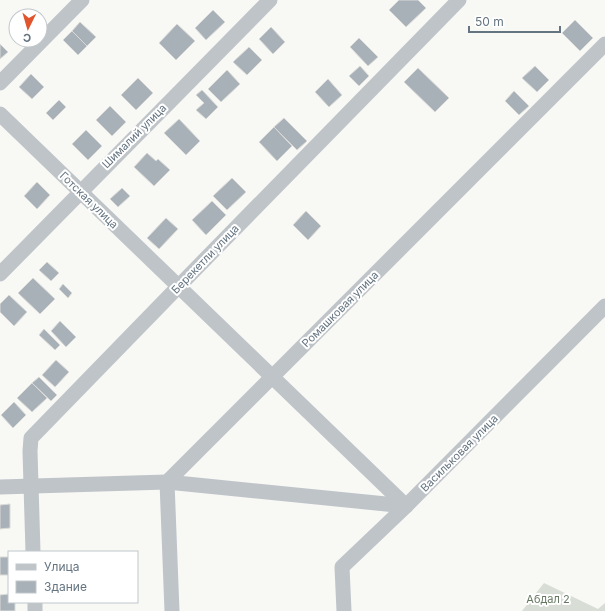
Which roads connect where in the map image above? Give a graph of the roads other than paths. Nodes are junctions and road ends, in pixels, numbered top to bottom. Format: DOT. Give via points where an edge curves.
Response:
graph roads {
  1 [pos="82,0"];
  2 [pos="270,0"];
  3 [pos="459,0"];
  4 [pos="605,44"];
  5 [pos="0,83"];
  6 [pos="0,114"];
  7 [pos="80,191"];
  8 [pos="0,274"];
  9 [pos="178,287"];
  10 [pos="605,306"];
  11 [pos="272,377"];
  12 [pos="167,482"];
  13 [pos="32,486"];
  14 [pos="0,487"];
  15 [pos="406,506"];
  16 [pos="33,551"];
  17 [pos="172,611"];
  18 [pos="344,611"];
  1 -- 5 [label="street"];
  2 -- 7 [label="street, Шималий улица"];
  3 -- 9 [label="street, Берекетли улица"];
  4 -- 11 [label="street, Ромашковая улица"];
  6 -- 7 [label="street, Готская улица"];
  7 -- 8 [label="street, Шималий улица"];
  7 -- 9 [label="street, Готская улица"];
  9 -- 11 [label="street, Готская улица"];
  9 -- 13 [label="street, Берекетли улица" via="31,438"];
  10 -- 15 [label="street, Васильковая улица"];
  11 -- 12 [label="street, Ромашковая улица"];
  11 -- 15 [label="street, Готская улица"];
  12 -- 13 [label="street"];
  12 -- 15 [label="street"];
  12 -- 17 [label="street"];
  13 -- 14 [label="street"];
  13 -- 16 [label="street, Берекетли улица"];
  15 -- 18 [label="street, Васильковая улица" via="342,567"];
}
